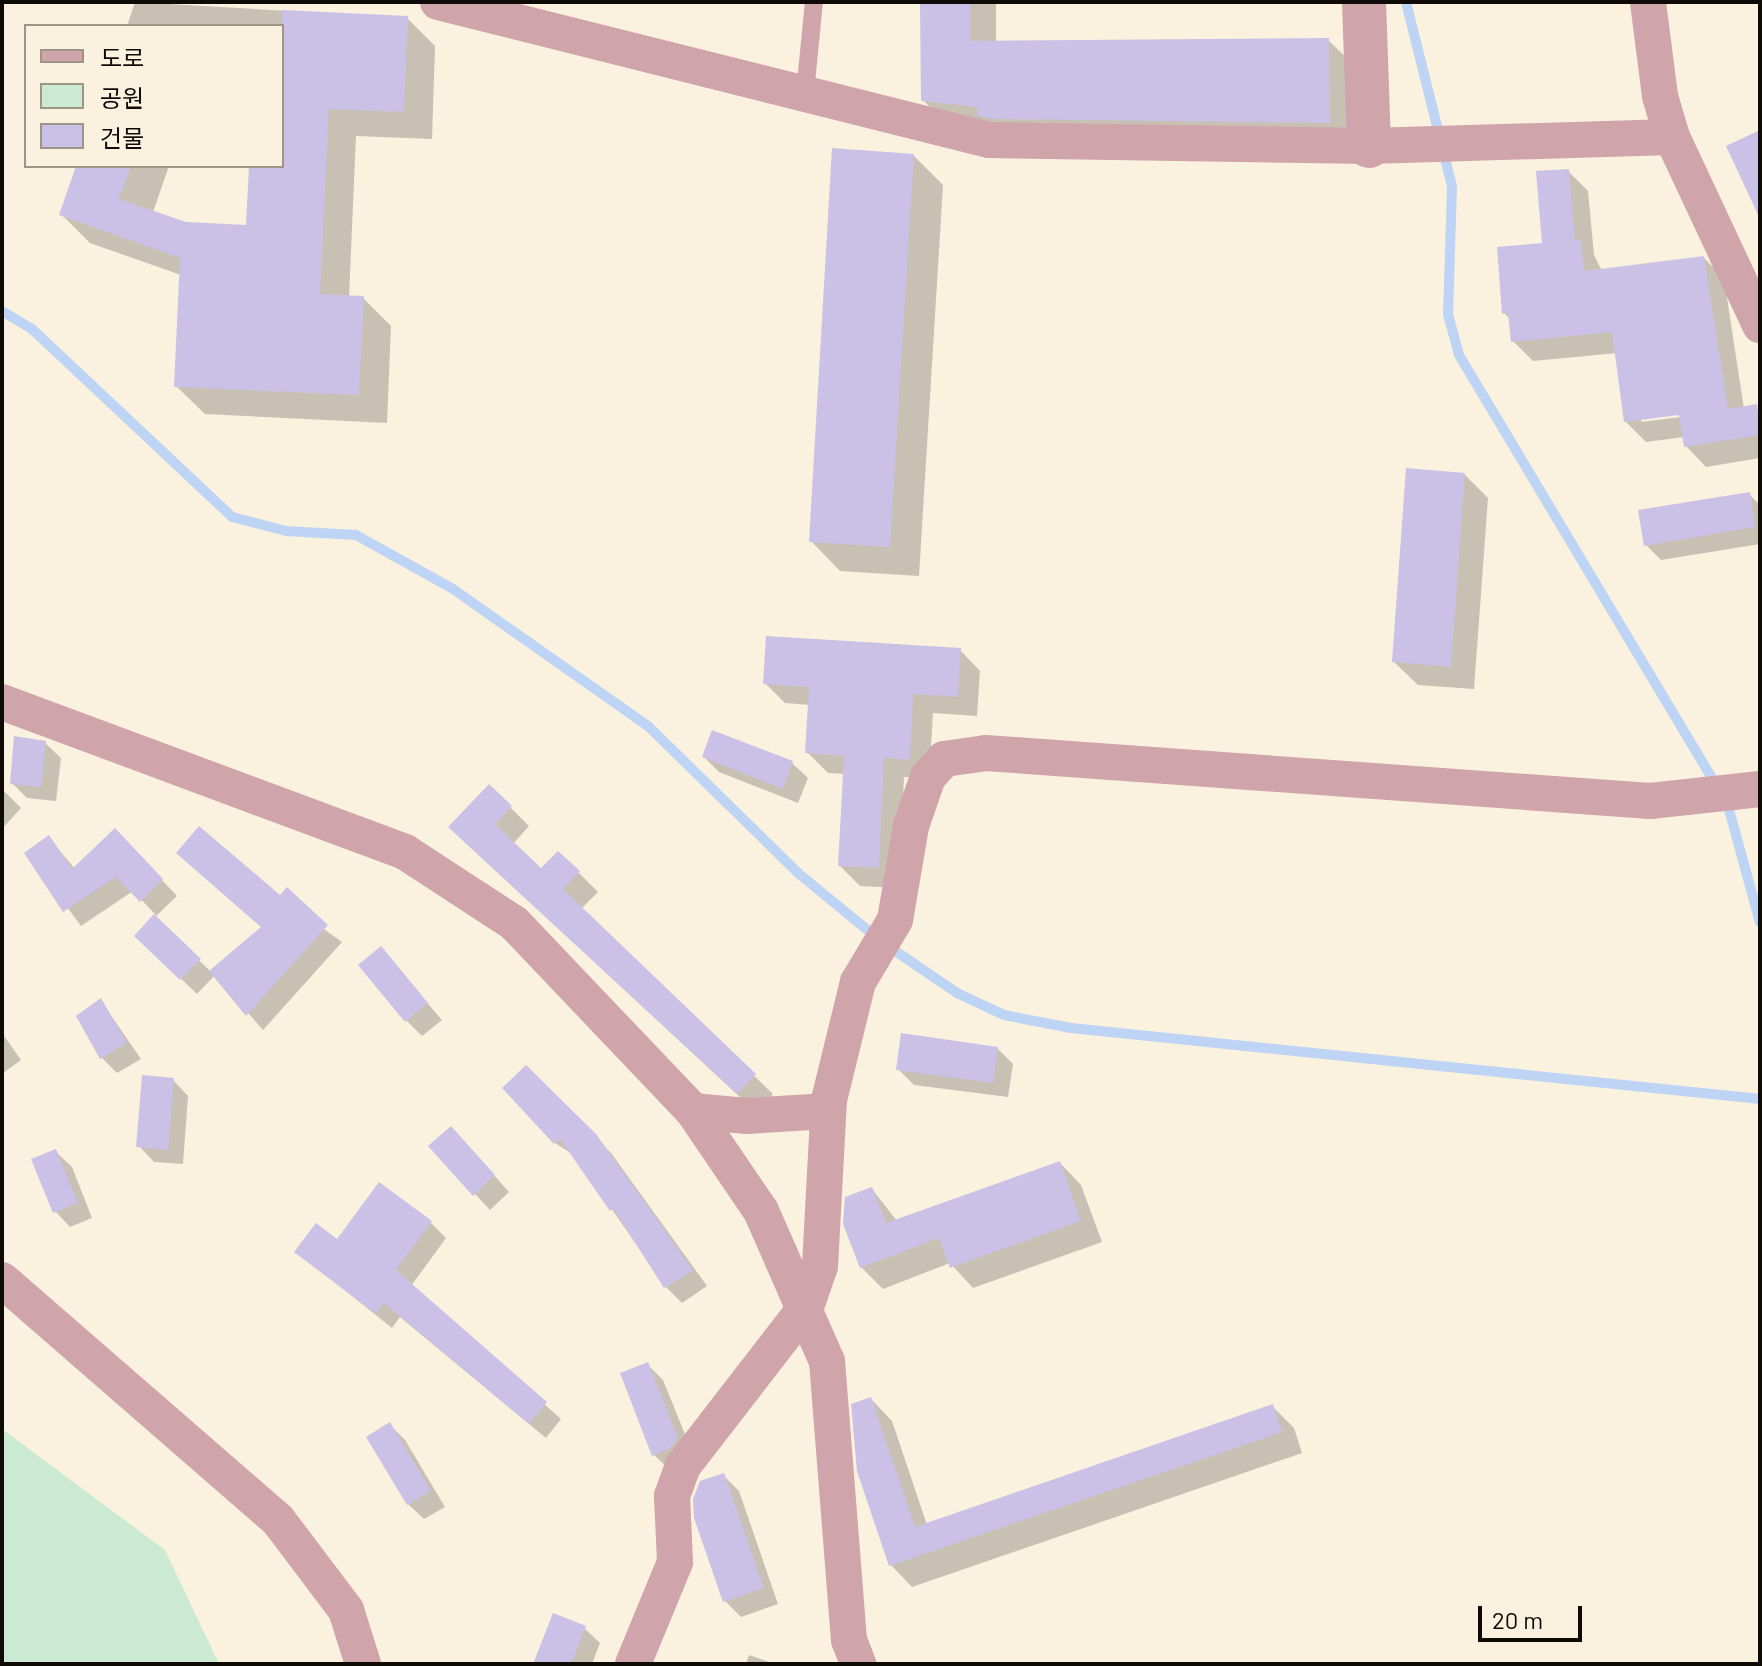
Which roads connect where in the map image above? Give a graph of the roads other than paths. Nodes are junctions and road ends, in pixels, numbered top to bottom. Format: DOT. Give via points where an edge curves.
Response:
graph roads {
  1 [pos="438,2"];
  2 [pos="814,2"];
  3 [pos="1364,2"];
  4 [pos="1648,2"];
  5 [pos="805,93"];
  6 [pos="1672,137"];
  7 [pos="1369,146"];
  8 [pos="1760,325"];
  9 [pos="2,702"];
  10 [pos="1735,793"];
  11 [pos="693,1111"];
  12 [pos="828,1111"];
  13 [pos="2,1280"];
  14 [pos="806,1307"];
  15 [pos="363,1664"];
  16 [pos="633,1664"];
  17 [pos="858,1664"];
  1 -- 5 [label="street"];
  2 -- 5 [label="lane"];
  3 -- 7 [label="street"];
  4 -- 6 [label="street" via="1660,96"];
  5 -- 7 [label="street" via="989,140"];
  6 -- 7 [label="street"];
  6 -- 8 [label="street"];
  9 -- 11 [label="street" via="405,852 514,923"];
  10 -- 12 [label="street" via="1650,801 986,753 944,759 928,777 911,826 895,920 858,982"];
  11 -- 12 [label="street" via="747,1116"];
  11 -- 14 [label="street" via="761,1211"];
  12 -- 14 [label="street" via="820,1266"];
  13 -- 15 [label="street" via="278,1520 346,1610"];
  14 -- 16 [label="street" via="683,1466 672,1496 675,1562"];
  14 -- 17 [label="street" via="827,1361 849,1640"];
}
